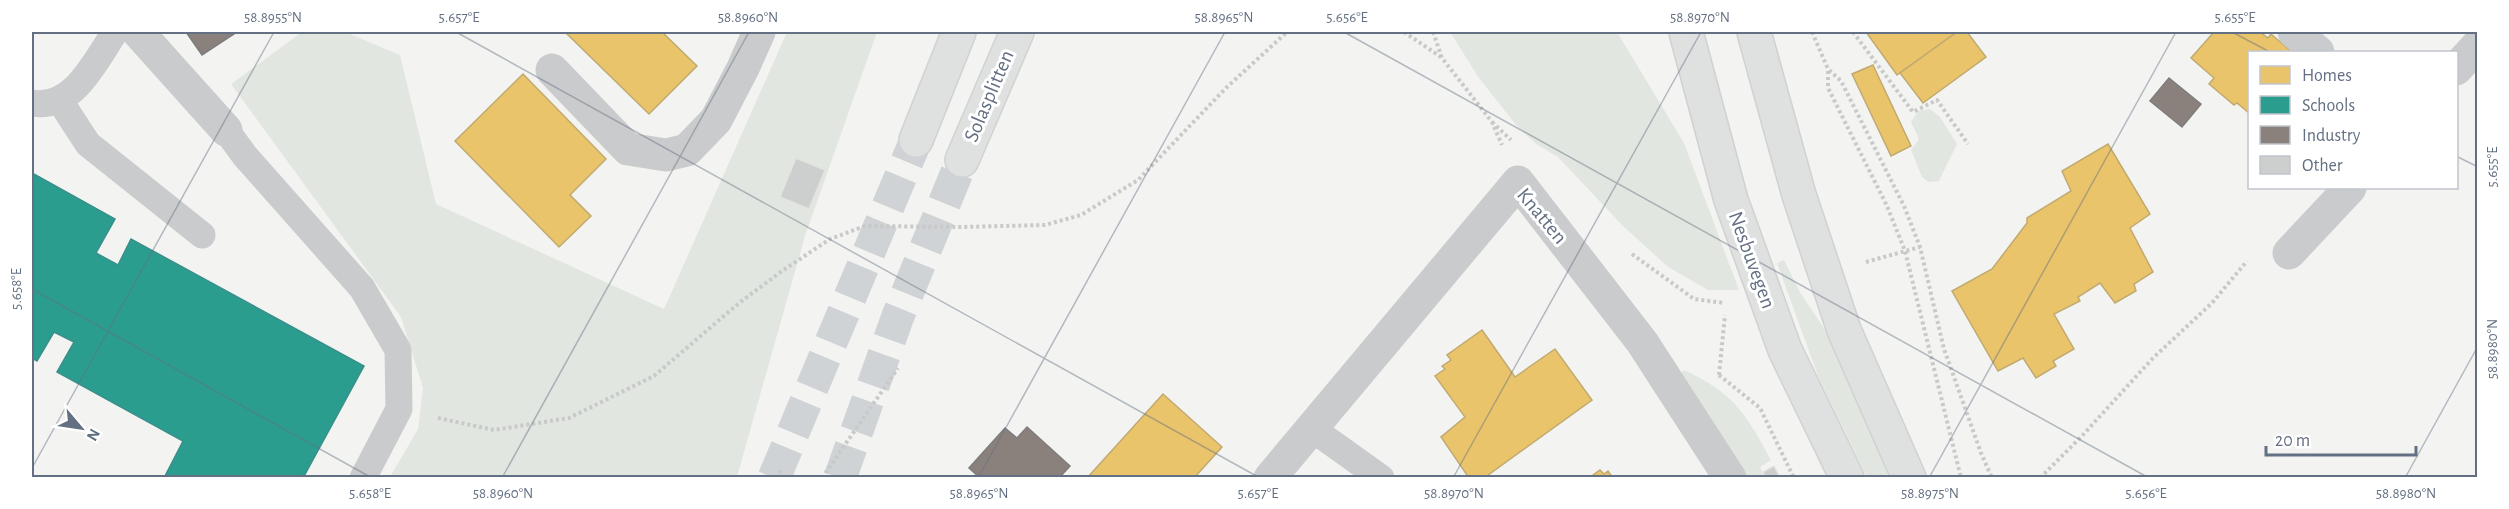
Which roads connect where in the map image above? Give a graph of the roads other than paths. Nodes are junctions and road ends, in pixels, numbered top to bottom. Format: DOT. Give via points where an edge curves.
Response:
graph roads {
  1 [pos="115,32"];
  2 [pos="138,32"];
  3 [pos="759,32"];
  4 [pos="959,32"];
  5 [pos="1017,32"];
  6 [pos="1686,32"];
  7 [pos="1754,32"];
  8 [pos="2294,32"];
  9 [pos="2478,45"];
  10 [pos="2317,51"];
  11 [pos="2458,68"];
  12 [pos="552,70"];
  13 [pos="60,101"];
  14 [pos="32,103"];
  15 [pos="226,130"];
  16 [pos="916,140"];
  17 [pos="962,160"];
  18 [pos="2349,189"];
  19 [pos="202,235"];
  20 [pos="2289,253"];
  21 [pos="1311,428"];
  22 [pos="363,477"];
  23 [pos="1270,477"];
  24 [pos="1381,477"];
  25 [pos="1730,477"];
  26 [pos="1847,477"];
  27 [pos="1909,477"];
  1 -- 13 [label="lane" via="84,79"];
  2 -- 15 [label="street"];
  3 -- 12 [label="street" via="716,120 687,150 666,155 628,149"];
  4 -- 16 [label="main road"];
  5 -- 17 [label="main road, Solasplitten"];
  6 -- 26 [label="main road, Nesbuvegen" via="1731,200 1785,350"];
  7 -- 27 [label="main road" via="1799,195 1844,330"];
  8 -- 10 [label="street"];
  9 -- 11 [label="street"];
  13 -- 14 [label="lane"];
  13 -- 19 [label="lane" via="88,144"];
  15 -- 22 [label="lane" via="362,288 398,350 399,409"];
  18 -- 20 [label="street"];
  21 -- 23 [label="street, Knatten"];
  21 -- 24 [label="lane"];
  21 -- 25 [label="street, Knatten" via="1518,182 1642,342"];
}
